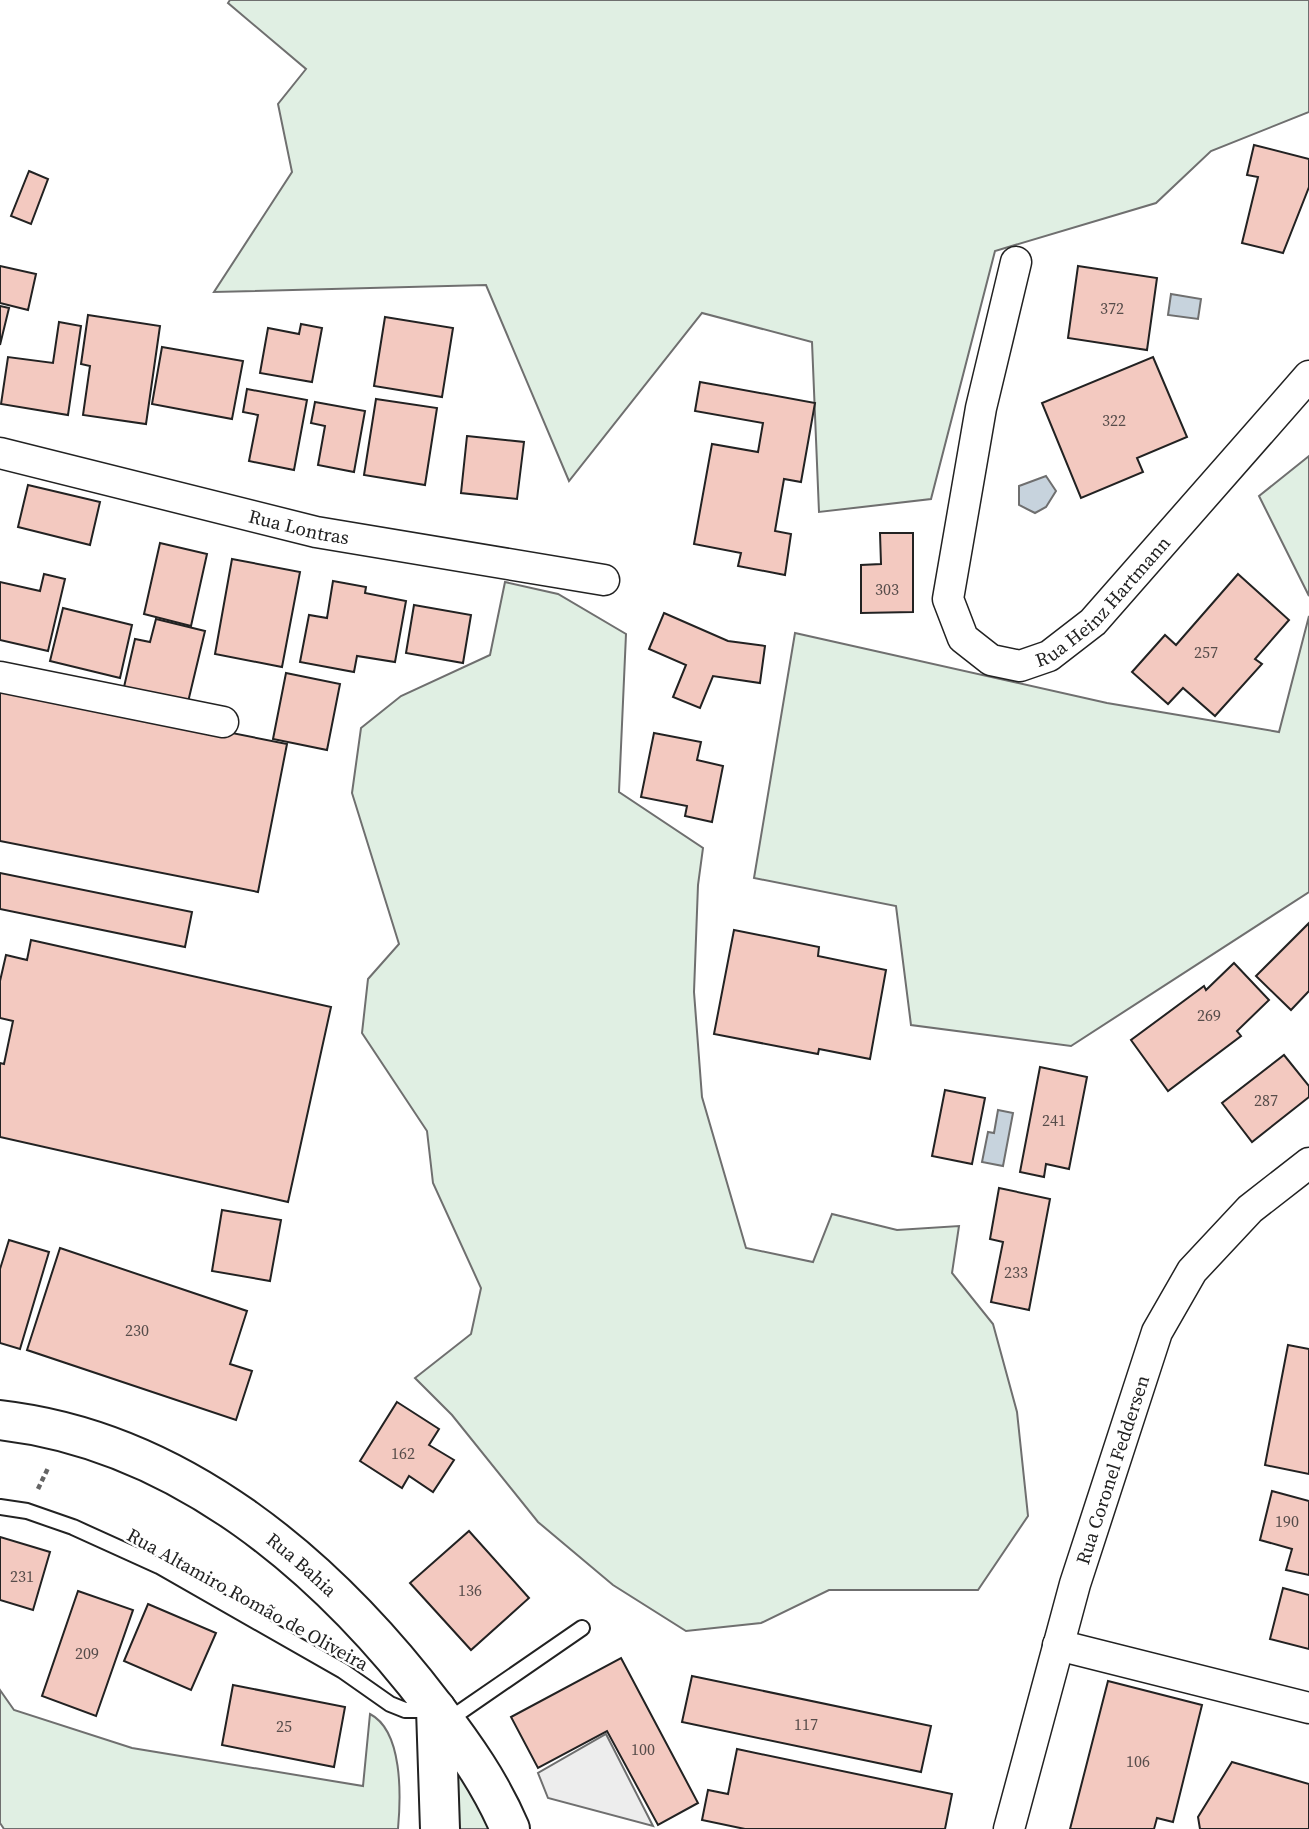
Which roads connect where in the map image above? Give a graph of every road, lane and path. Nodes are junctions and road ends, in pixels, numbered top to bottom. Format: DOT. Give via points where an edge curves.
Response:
graph roads {
  1 [pos="1016,262"];
  2 [pos="1309,376"];
  3 [pos="0,453"];
  4 [pos="604,580"];
  5 [pos="0,677"];
  6 [pos="223,722"];
  7 [pos="1309,1163"];
  8 [pos="0,1420"];
  9 [pos="54,1456"];
  10 [pos="0,1507"];
  11 [pos="27,1511"];
  12 [pos="582,1628"];
  13 [pos="1058,1645"];
  14 [pos="1309,1708"];
  15 [pos="441,1716"];
  16 [pos="512,1828"];
  17 [pos="440,1829"];
  18 [pos="1009,1829"];
  1 -- 2 [label="street, Rua Heinz Hartmann" via="981,408 948,599 963,638 991,660 1020,666 1049,656 1093,622"];
  3 -- 4 [label="street, Rua Lontras" via="316,532"];
  5 -- 6 [label="street"];
  7 -- 13 [label="street, Rua Coronel Feddersen" via="1250,1209 1192,1270 1157,1332"];
  8 -- 15 [label="main road, Rua Bahia" via="60,1432 153,1464 238,1512 311,1570 360,1618"];
  9 -- 11 [label="path"];
  10 -- 11 [label="lane, Rua Altamiro Romão de Oliveira"];
  11 -- 15 [label="lane, Rua Altamiro Romão de Oliveira" via="159,1566 343,1671 390,1704"];
  12 -- 15 [label="lane"];
  13 -- 14 [label="street"];
  13 -- 18 [label="street, Rua Coronel Feddersen"];
  15 -- 16 [label="main road, Rua Bahia" via="475,1762"];
  15 -- 17 [label="main road"];
}
